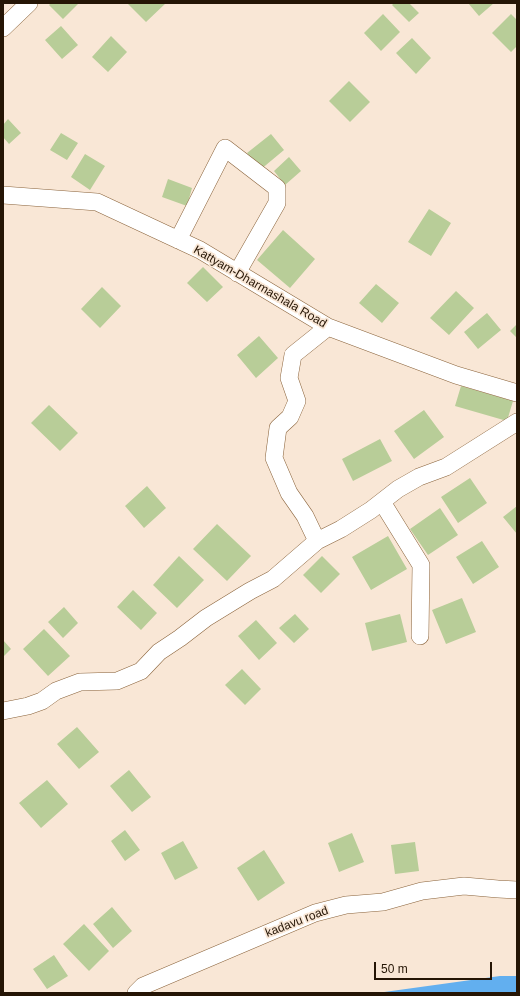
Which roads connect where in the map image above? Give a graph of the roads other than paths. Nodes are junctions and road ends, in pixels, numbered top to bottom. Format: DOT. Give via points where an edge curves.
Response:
graph roads {
  1 [pos="30,3"];
  2 [pos="3,28"];
  3 [pos="3,195"];
  4 [pos="178,240"];
  5 [pos="238,273"];
  6 [pos="328,327"];
  7 [pos="517,392"];
  8 [pos="517,422"];
  9 [pos="382,502"];
  10 [pos="316,541"];
  11 [pos="420,636"];
  12 [pos="3,711"];
  13 [pos="517,890"];
  14 [pos="136,993"];
  1 -- 2 [label="street"];
  3 -- 4 [label="street, Kattyam-Dharmashala Road" via="97,202"];
  4 -- 5 [label="street, Kattyam-Dharmashala Road"];
  4 -- 5 [label="street" via="225,148 277,188 277,202"];
  5 -- 6 [label="street, Kattyam-Dharmashala Road"];
  6 -- 7 [label="street, Kattyam-Dharmashala Road" via="456,375"];
  6 -- 10 [label="street" via="294,355 289,378 297,401 290,417 278,428 274,458 289,493 305,516"];
  8 -- 9 [label="street" via="446,467 419,477 398,489"];
  9 -- 10 [label="street" via="342,529"];
  9 -- 11 [label="street" via="420,565"];
  10 -- 12 [label="street" via="273,579 206,618 160,652 141,671 117,681 80,682 56,690 42,701"];
  13 -- 14 [label="street, kadavu road" via="464,886 422,891 383,902 346,905 315,913 143,986"];
}
